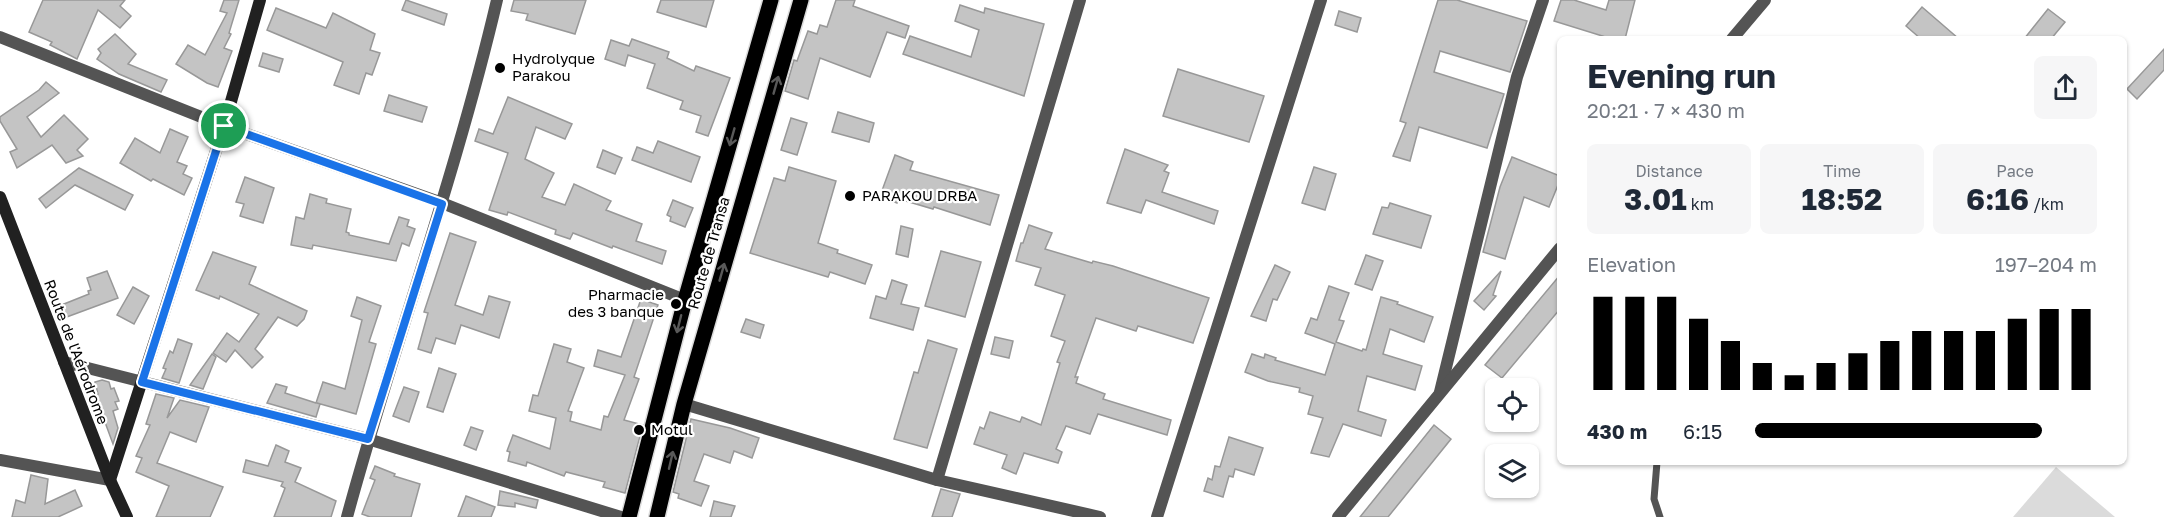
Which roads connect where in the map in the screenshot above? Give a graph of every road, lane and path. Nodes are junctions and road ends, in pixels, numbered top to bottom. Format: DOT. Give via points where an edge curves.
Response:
graph roads {
  1 [pos="260,0"];
  2 [pos="497,0"];
  3 [pos="771,0"];
  4 [pos="801,0"];
  5 [pos="1080,0"];
  6 [pos="1321,0"];
  7 [pos="1543,0"];
  8 [pos="1765,0"];
  9 [pos="1735,36"];
  10 [pos="0,37"];
  11 [pos="224,126"];
  12 [pos="0,197"];
  13 [pos="442,204"];
  14 [pos="1557,252"];
  15 [pos="685,300"];
  16 [pos="64,362"];
  17 [pos="142,382"];
  18 [pos="1440,392"];
  19 [pos="684,404"];
  20 [pos="368,439"];
  21 [pos="0,460"];
  22 [pos="1657,465"];
  23 [pos="110,480"];
  24 [pos="938,480"];
  25 [pos="127,517"];
  26 [pos="347,517"];
  27 [pos="621,517"];
  28 [pos="629,517"];
  29 [pos="657,517"];
  30 [pos="1100,517"];
  31 [pos="1157,517"];
  32 [pos="1338,517"];
  33 [pos="1660,517"];
  1 -- 11 [label="street"];
  2 -- 13 [label="street"];
  3 -- 15 [label="main road, Route de Transa, one-way"];
  19 -- 4 [label="main road, Route de Transa, one-way"];
  5 -- 24 [label="street"];
  6 -- 31 [label="street"];
  7 -- 18 [label="street" via="1517,76"];
  8 -- 9 [label="street"];
  10 -- 11 [label="street"];
  11 -- 13 [label="street"];
  11 -- 17 [label="street"];
  12 -- 16 [label="street, Route de l'Aérodrome"];
  13 -- 15 [label="street"];
  13 -- 20 [label="street"];
  14 -- 18 [label="street"];
  15 -- 28 [label="main road, Route de Transa, one-way"];
  16 -- 17 [label="street"];
  16 -- 23 [label="street, Route de l'Aérodrome"];
  17 -- 20 [label="street"];
  17 -- 23 [label="street"];
  18 -- 32 [label="street"];
  19 -- 24 [label="street"];
  29 -- 19 [label="main road, Route de Transa, one-way"];
  20 -- 26 [label="street"];
  20 -- 27 [label="street"];
  21 -- 23 [label="street"];
  22 -- 33 [label="lane" via="1654,499"];
  23 -- 25 [label="street, Route de l'Aérodrome"];
  24 -- 30 [label="street"];
}
